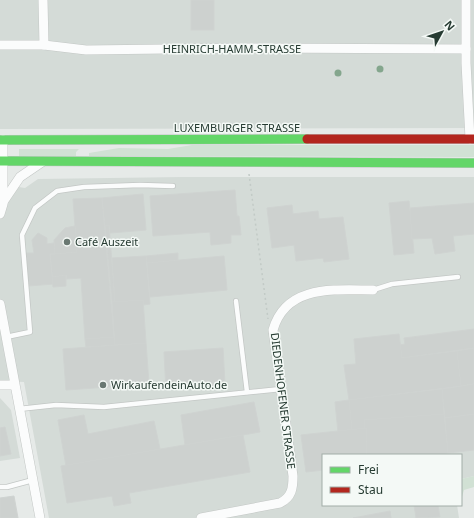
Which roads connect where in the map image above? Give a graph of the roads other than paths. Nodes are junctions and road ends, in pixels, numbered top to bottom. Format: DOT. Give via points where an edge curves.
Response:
graph roads {
  1 [pos="43,0"];
  2 [pos="466,0"];
  3 [pos="0,45"];
  4 [pos="44,45"];
  5 [pos="466,49"];
  6 [pos="472,139"];
  7 [pos="2,140"];
  8 [pos="103,140"];
  9 [pos="83,154"];
  10 [pos="1,161"];
  11 [pos="43,161"];
  12 [pos="474,163"];
  13 [pos="173,186"];
  14 [pos="2,204"];
  15 [pos="0,214"];
  16 [pos="458,277"];
  17 [pos="373,290"];
  18 [pos="236,301"];
  19 [pos="0,304"];
  20 [pos="6,337"];
  21 [pos="0,385"];
  22 [pos="14,385"];
  23 [pos="281,389"];
  24 [pos="247,392"];
  25 [pos="19,409"];
  26 [pos="33,480"];
  27 [pos="0,488"];
  28 [pos="40,518"];
  29 [pos="201,518"];
  1 -- 4 [label="street"];
  2 -- 5 [label="street"];
  3 -- 4 [label="street, HEINRICH-HAMM-STRASSE"];
  4 -- 5 [label="street, HEINRICH-HAMM-STRASSE" via="86,50"];
  5 -- 6 [label="street"];
  6 -- 8 [label="main road, LUXEMBURGER STRASSE"];
  7 -- 8 [label="main road, LUXEMBURGER STRASSE"];
  7 -- 10 [label="street"];
  8 -- 9 [label="main road" via="89,145"];
  9 -- 11 [label="main road"];
  9 -- 12 [label="main road"];
  10 -- 11 [label="main road"];
  10 -- 14 [label="street"];
  11 -- 14 [label="street" via="20,177"];
  13 -- 20 [label="lane" via="105,186 57,191 35,208 22,235 30,332"];
  14 -- 15 [label="street"];
  16 -- 17 [label="lane" via="392,284"];
  17 -- 23 [label="street, DIEDENHOFENER STRASSE" via="339,290 308,294 288,304 276,320 273,330"];
  18 -- 24 [label="lane"];
  19 -- 20 [label="street"];
  20 -- 22 [label="street"];
  21 -- 22 [label="street"];
  22 -- 25 [label="street"];
  23 -- 24 [label="lane"];
  23 -- 29 [label="street, DIEDENHOFENER STRASSE" via="293,476 290,496 280,503"];
  24 -- 25 [label="lane" via="104,407 56,405"];
  25 -- 26 [label="street"];
  26 -- 27 [label="lane"];
  26 -- 28 [label="street"];
}
